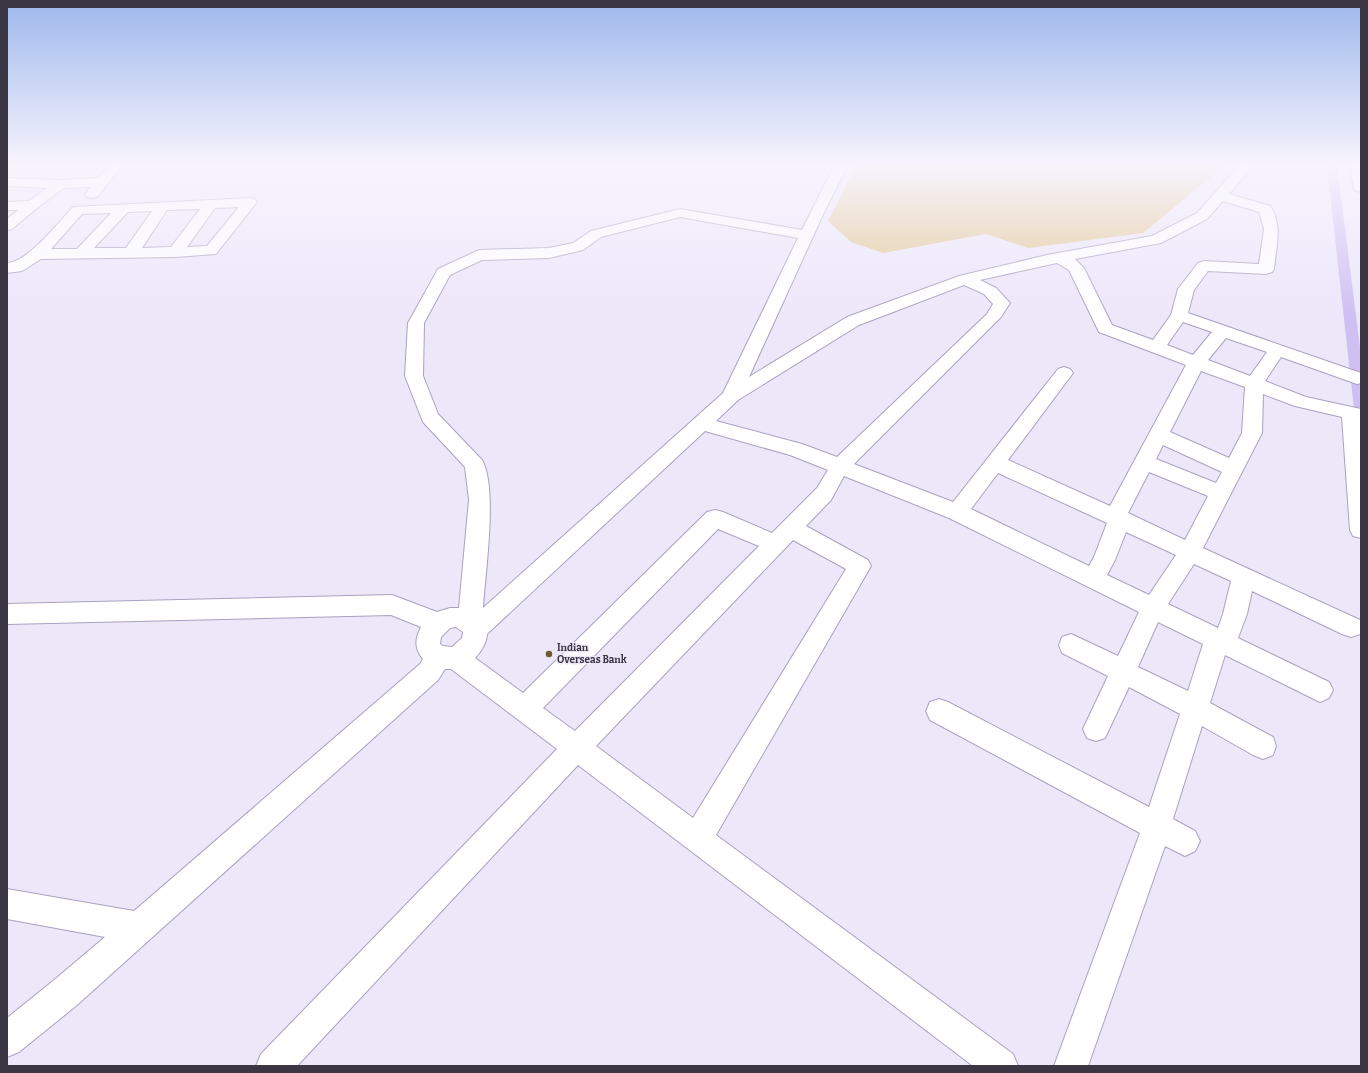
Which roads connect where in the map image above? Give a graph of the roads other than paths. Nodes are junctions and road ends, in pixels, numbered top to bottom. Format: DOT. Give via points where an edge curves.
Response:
graph roads {
  1 [pos="19,216"];
  2 [pos="72,216"];
  3 [pos="116,216"];
  4 [pos="156,216"];
  5 [pos="202,216"];
  6 [pos="239,216"];
  7 [pos="668,216"];
  8 [pos="698,216"];
  9 [pos="816,216"];
  10 [pos="1202,216"];
  11 [pos="1267,216"];
  12 [pos="7,226"];
  13 [pos="806,235"];
  14 [pos="131,252"];
  15 [pos="175,252"];
  16 [pos="38,254"];
  17 [pos="80,254"];
  18 [pos="1058,258"];
  19 [pos="7,268"];
  20 [pos="965,279"];
  21 [pos="1179,315"];
  22 [pos="1223,330"];
  23 [pos="1157,347"];
  24 [pos="1277,350"];
  25 [pos="1197,362"];
  26 [pos="1064,373"];
  27 [pos="1357,378"];
  28 [pos="1254,384"];
  29 [pos="731,396"];
  30 [pos="1357,414"];
  31 [pos="702,423"];
  32 [pos="1159,435"];
  33 [pos="1144,462"];
  34 [pos="995,463"];
  35 [pos="840,466"];
  36 [pos="1234,468"];
  37 [pos="1221,493"];
  38 [pos="958,512"];
  39 [pos="1115,517"];
  40 [pos="1361,530"];
  41 [pos="783,536"];
  42 [pos="1190,552"];
  43 [pos="1244,577"];
  44 [pos="1093,579"];
  45 [pos="1153,608"];
  46 [pos="7,614"];
  47 [pos="439,623"];
  48 [pos="472,626"];
  49 [pos="1351,627"];
  50 [pos="1221,641"];
  51 [pos="1071,645"];
  52 [pos="447,657"];
  53 [pos="1124,672"];
  54 [pos="1320,690"];
  55 [pos="1195,708"];
  56 [pos="524,709"];
  57 [pos="939,711"];
  58 [pos="1096,729"];
  59 [pos="1263,746"];
  60 [pos="577,747"];
  61 [pos="1157,826"];
  62 [pos="698,837"];
  63 [pos="1185,841"];
  64 [pos="7,904"];
  65 [pos="140,928"];
  66 [pos="7,1040"];
  67 [pos="273,1066"];
  68 [pos="1000,1066"];
  69 [pos="1071,1066"];
  1 -- 12 [label="street"];
  2 -- 16 [label="street"];
  3 -- 17 [label="street"];
  4 -- 14 [label="street"];
  5 -- 15 [label="street"];
  6 -- 15 [label="street" via="211,251"];
  7 -- 48 [label="street" via="596,234 578,247 556,251 479,255 444,272 416,323 414,376 430,417 475,465 480,500"];
  8 -- 13 [label="street"];
  9 -- 13 [label="street"];
  10 -- 18 [label="street" via="1156,240"];
  11 -- 21 [label="street" via="1271,229 1266,269 1204,266 1186,289"];
  13 -- 29 [label="street"];
  14 -- 15 [label="street"];
  14 -- 17 [label="street"];
  16 -- 17 [label="street"];
  16 -- 19 [label="street" via="16,268"];
  18 -- 20 [label="street"];
  18 -- 23 [label="street" via="1076,268 1105,328"];
  20 -- 29 [label="street" via="853,321"];
  20 -- 35 [label="street" via="990,291 1002,303 993,317"];
  21 -- 22 [label="street"];
  21 -- 23 [label="street"];
  22 -- 24 [label="street"];
  22 -- 25 [label="street"];
  23 -- 25 [label="street"];
  24 -- 27 [label="street"];
  24 -- 28 [label="street"];
  25 -- 28 [label="street"];
  25 -- 32 [label="street"];
  26 -- 34 [label="street"];
  28 -- 30 [label="street" via="1302,402"];
  28 -- 36 [label="street" via="1252,433"];
  29 -- 31 [label="street"];
  30 -- 40 [label="street"];
  31 -- 35 [label="street" via="795,449"];
  31 -- 48 [label="street"];
  32 -- 33 [label="street"];
  32 -- 36 [label="street"];
  33 -- 37 [label="street"];
  33 -- 39 [label="street"];
  34 -- 38 [label="street"];
  34 -- 39 [label="street"];
  35 -- 38 [label="street"];
  35 -- 41 [label="street" via="824,494"];
  36 -- 37 [label="street"];
  37 -- 42 [label="street"];
  38 -- 44 [label="street"];
  39 -- 42 [label="street"];
  39 -- 44 [label="street" via="1119,523"];
  41 -- 56 [label="street" via="715,518"];
  41 -- 60 [label="street"];
  41 -- 62 [label="street" via="860,566"];
  42 -- 43 [label="street"];
  42 -- 45 [label="street"];
  43 -- 49 [label="street"];
  43 -- 50 [label="street" via="1235,614"];
  44 -- 45 [label="street"];
  45 -- 50 [label="street"];
  45 -- 53 [label="street"];
  46 -- 47 [label="street" via="392,605"];
  47 -- 48 [label="street" via="456,617"];
  47 -- 52 [label="street" via="431,630 429,649 433,653"];
  48 -- 52 [label="street" via="474,641 470,648 464,653"];
  50 -- 54 [label="street"];
  50 -- 55 [label="street"];
  51 -- 53 [label="street"];
  52 -- 56 [label="street"];
  52 -- 65 [label="street"];
  53 -- 55 [label="street"];
  53 -- 58 [label="street"];
  55 -- 59 [label="street"];
  55 -- 61 [label="street"];
  56 -- 60 [label="street"];
  57 -- 61 [label="street"];
  60 -- 62 [label="street"];
  60 -- 67 [label="street"];
  61 -- 63 [label="street"];
  61 -- 69 [label="street"];
  62 -- 68 [label="street"];
  64 -- 65 [label="street"];
  65 -- 66 [label="street"];
}
